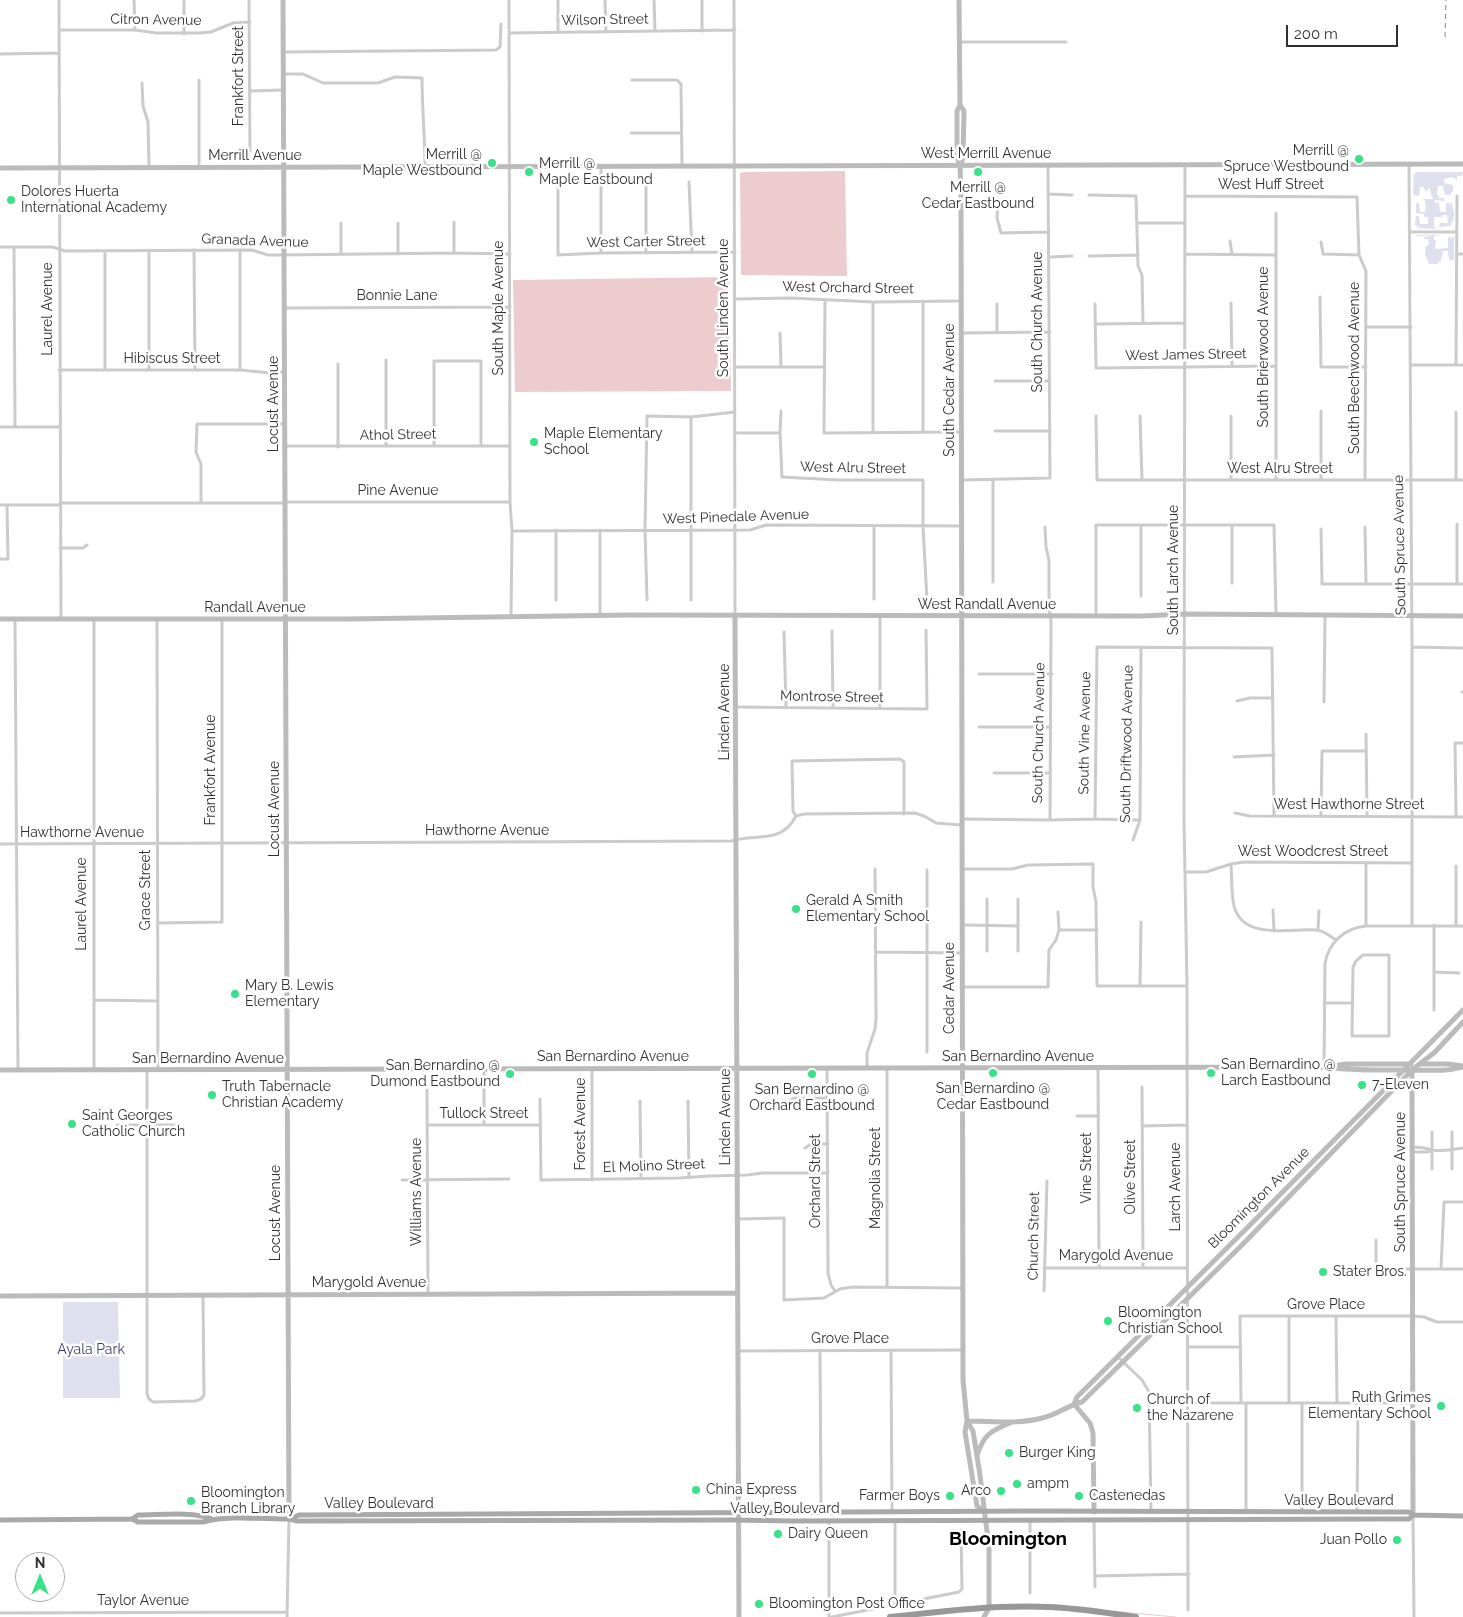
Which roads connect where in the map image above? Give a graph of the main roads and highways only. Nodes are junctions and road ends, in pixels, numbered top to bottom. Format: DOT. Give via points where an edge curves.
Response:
graph roads {
  1 [pos="283,0"];
  2 [pos="959,0"];
  3 [pos="1463,164"];
  4 [pos="960,165"];
  5 [pos="284,167"];
  6 [pos="509,167"];
  7 [pos="0,168"];
  8 [pos="735,616"];
  9 [pos="961,616"];
  10 [pos="1463,616"];
  11 [pos="511,617"];
  12 [pos="285,618"];
  13 [pos="0,619"];
  14 [pos="1463,1010"];
  15 [pos="1463,1022"];
  16 [pos="1435,1052"];
  17 [pos="1410,1064"];
  18 [pos="1420,1064"];
  19 [pos="1439,1064"];
  20 [pos="1324,1067"];
  21 [pos="1463,1067"];
  22 [pos="737,1068"];
  23 [pos="962,1068"];
  24 [pos="0,1070"];
  25 [pos="287,1070"];
  26 [pos="1385,1070"];
  27 [pos="1403,1070"];
  28 [pos="1412,1070"];
  29 [pos="1390,1084"];
  30 [pos="1327,1146"];
  31 [pos="1314,1170"];
  32 [pos="1264,1210"];
  33 [pos="1270,1216"];
  34 [pos="738,1293"];
  35 [pos="287,1295"];
  36 [pos="0,1296"];
  37 [pos="1074,1404"];
  38 [pos="967,1421"];
  39 [pos="1013,1422"];
  40 [pos="977,1456"];
  41 [pos="985,1511"];
  42 [pos="1094,1512"];
  43 [pos="738,1513"];
  44 [pos="1413,1515"];
  45 [pos="1463,1516"];
  46 [pos="289,1519"];
  47 [pos="986,1519"];
  48 [pos="0,1520"];
  49 [pos="739,1520"];
  50 [pos="990,1608"];
  51 [pos="739,1617"];
  52 [pos="890,1617"];
  53 [pos="984,1617"];
  54 [pos="1136,1617"];
  1 -- 5 [label="main road, Locust Avenue"];
  2 -- 4 [label="main road, South Cedar Avenue" via="960,105 956,111"];
  3 -- 4 [label="main road, West Merrill Avenue"];
  4 -- 6 [label="main road, West Merrill Avenue"];
  4 -- 9 [label="main road, South Cedar Avenue"];
  5 -- 6 [label="main road, Merrill Avenue"];
  5 -- 7 [label="main road, Merrill Avenue"];
  5 -- 12 [label="main road, Locust Avenue"];
  8 -- 9 [label="main road, West Randall Avenue"];
  8 -- 11 [label="main road, West Randall Avenue"];
  8 -- 22 [label="main road, Linden Avenue"];
  9 -- 10 [label="main road, West Randall Avenue"];
  9 -- 23 [label="main road, Cedar Avenue"];
  11 -- 12 [label="main road, Randall Avenue"];
  12 -- 13 [label="main road, Randall Avenue"];
  12 -- 25 [label="main road, Locust Avenue"];
  14 -- 17 [label="main road, Bloomington Avenue"];
  15 -- 16 [label="main road, Bloomington Avenue"];
  16 -- 18 [label="main road, Bloomington Avenue"];
  16 -- 19 [label="main road"];
  17 -- 18 [label="main road"];
  17 -- 20 [label="main road"];
  17 -- 27 [label="main road, Bloomington Avenue"];
  17 -- 28 [label="main road, South Spruce Avenue"];
  18 -- 19 [label="main road"];
  18 -- 28 [label="main road, Bloomington Avenue"];
  19 -- 21 [label="main road"];
  20 -- 23 [label="main road, San Bernardino Avenue"];
  20 -- 26 [label="main road"];
  21 -- 28 [label="main road"];
  22 -- 23 [label="main road, San Bernardino Avenue"];
  22 -- 25 [label="main road, San Bernardino Avenue"];
  22 -- 34 [label="main road, Linden Avenue"];
  23 -- 38 [label="main road, Cedar Avenue" via="962,1380"];
  24 -- 25 [label="main road, San Bernardino Avenue"];
  25 -- 35 [label="main road, Locust Avenue"];
  26 -- 27 [label="main road"];
  26 -- 29 [label="main road"];
  27 -- 28 [label="main road"];
  27 -- 29 [label="main road, Bloomington Avenue"];
  28 -- 31 [label="main road, Bloomington Avenue"];
  28 -- 44 [label="main road, South Spruce Avenue"];
  29 -- 30 [label="main road, Bloomington Avenue"];
  30 -- 31 [label="main road" via="1329,1150"];
  30 -- 32 [label="main road, Bloomington Avenue"];
  31 -- 33 [label="main road, Bloomington Avenue"];
  32 -- 33 [label="main road"];
  32 -- 37 [label="main road, Bloomington Avenue" via="1077,1397"];
  33 -- 37 [label="main road, Bloomington Avenue" via="1082,1402"];
  34 -- 35 [label="main road, Marygold Avenue"];
  34 -- 43 [label="main road, Linden Avenue"];
  35 -- 36 [label="main road, Marygold Avenue"];
  35 -- 46 [label="main road, Locust Avenue"];
  37 -- 39 [label="main road, Bloomington Avenue" via="1047,1417"];
  37 -- 42 [label="main road" via="1090,1423 1093,1433"];
  38 -- 39 [label="main road, Bloomington Avenue"];
  38 -- 40 [label="main road, Cedar Avenue" via="973,1431"];
  38 -- 41 [label="main road, Cedar Avenue" via="965,1432 977,1506"];
  39 -- 40 [label="main road" via="989,1433"];
  40 -- 41 [label="main road, Cedar Avenue"];
  41 -- 42 [label="main road, Valley Boulevard"];
  41 -- 43 [label="main road, Valley Boulevard"];
  41 -- 47 [label="main road, Cedar Avenue"];
  42 -- 44 [label="main road, Valley Boulevard" via="1409,1512"];
  43 -- 46 [label="main road, Valley Boulevard" via="299,1515"];
  43 -- 49 [label="main road, Linden Avenue"];
  44 -- 45 [label="main road"];
  44 -- 47 [label="main road, Valley Boulevard" via="1409,1519"];
  46 -- 48 [label="main road, Valley Boulevard" via="138,1515 132,1519"];
  46 -- 49 [label="main road, Valley Boulevard"];
  47 -- 49 [label="main road, Valley Boulevard"];
  47 -- 50 [label="main road, Cedar Avenue"];
  49 -- 51 [label="main road, Linden Avenue"];
  50 -- 52 [label="highway"];
  50 -- 53 [label="main road"];
  50 -- 54 [label="highway" via="1048,1607"];
}
